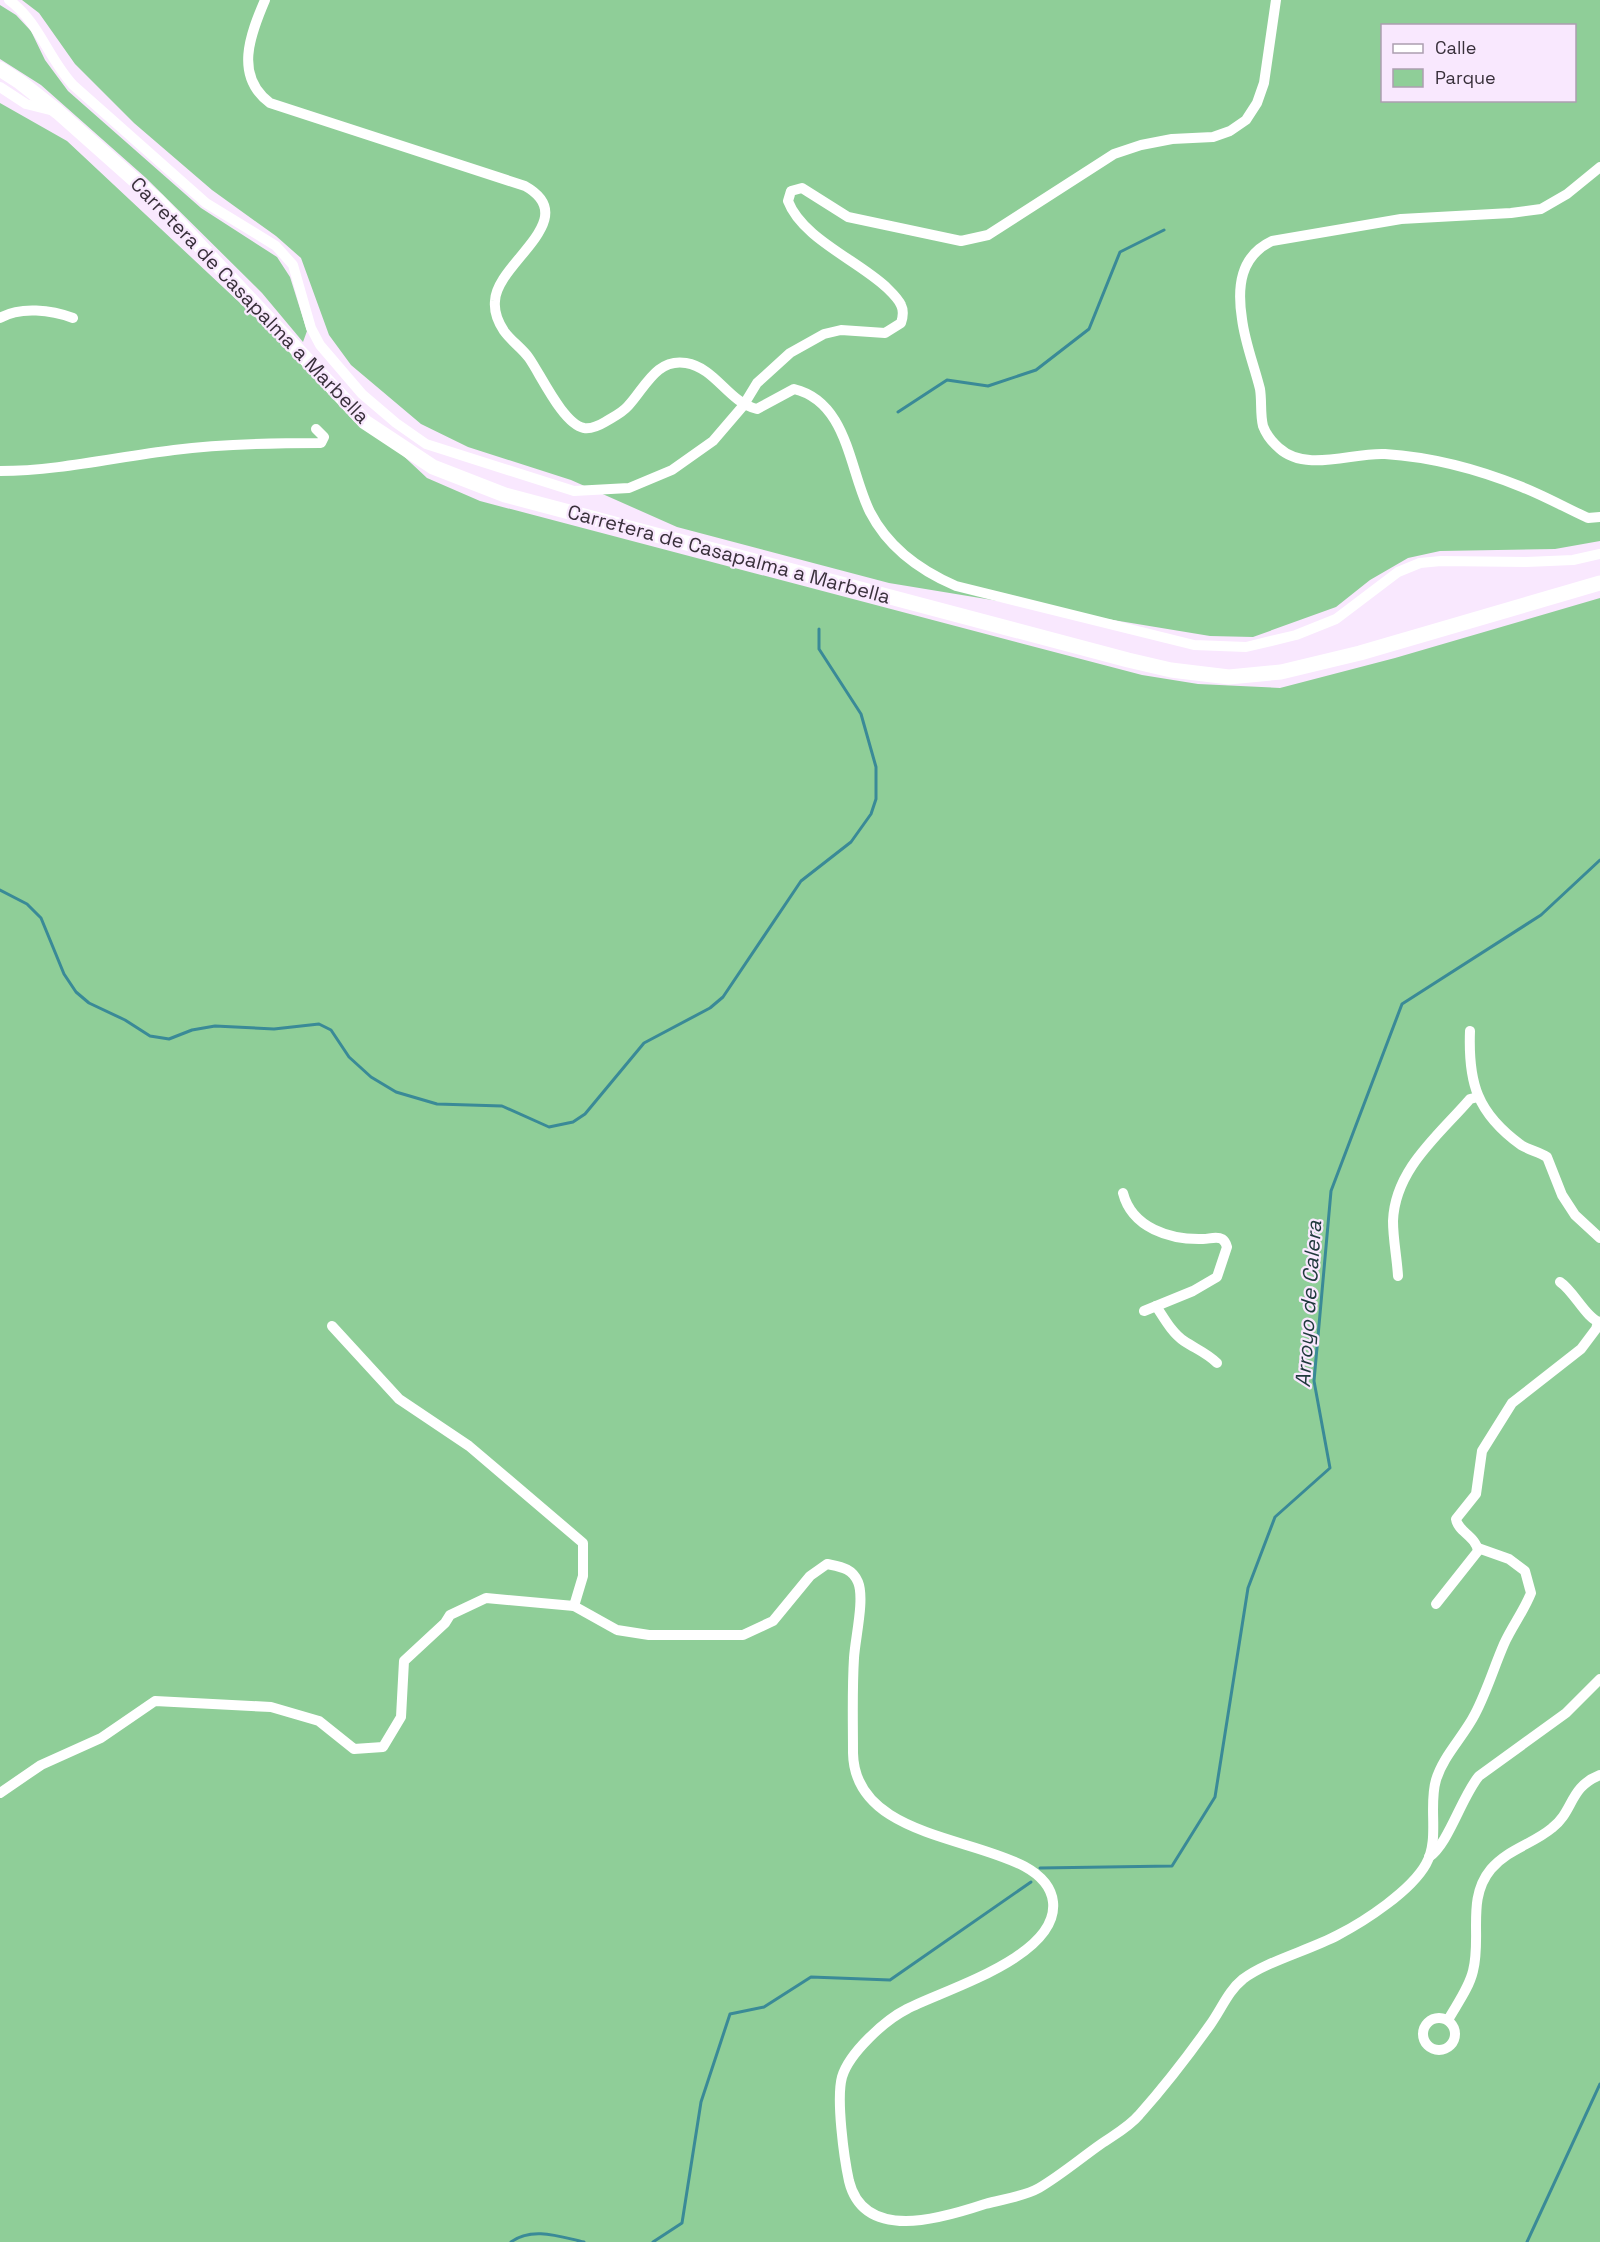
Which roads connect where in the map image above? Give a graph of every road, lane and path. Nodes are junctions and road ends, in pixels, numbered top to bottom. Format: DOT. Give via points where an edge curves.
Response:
graph roads {
  1 [pos="9,0"];
  2 [pos="265,0"];
  3 [pos="1276,0"];
  4 [pos="0,69"];
  5 [pos="0,87"];
  6 [pos="58,112"];
  7 [pos="1600,167"];
  8 [pos="0,318"];
  9 [pos="73,318"];
  10 [pos="743,406"];
  11 [pos="316,429"];
  12 [pos="0,471"];
  13 [pos="1600,516"];
  14 [pos="1600,554"];
  15 [pos="1600,583"];
  16 [pos="1470,1031"];
  17 [pos="1478,1097"];
  18 [pos="1123,1193"];
  19 [pos="1600,1238"];
  20 [pos="1398,1276"];
  21 [pos="1560,1282"];
  22 [pos="1156,1306"];
  23 [pos="1144,1311"];
  24 [pos="1599,1322"];
  25 [pos="332,1326"];
  26 [pos="1217,1363"];
  27 [pos="1478,1548"];
  28 [pos="1436,1604"];
  29 [pos="574,1606"];
  30 [pos="1600,1679"];
  31 [pos="1600,1775"];
  32 [pos="0,1793"];
  33 [pos="1429,1857"];
  34 [pos="1448,2020"];
  1 -- 10 [label="street" via="31,20 59,70 73,85 206,203 276,246 293,265 311,328 325,352 363,394 426,444 574,491 629,488 672,470 713,441"];
  2 -- 10 [label="street" via="248,48 247,67 250,81 270,103 537,192 546,212 537,236 497,286 495,313 574,423 585,428 600,425 627,408 657,370 673,363 704,369"];
  3 -- 10 [label="street" via="1264,82 1246,120 1213,137 1141,145 1114,154 988,235 961,241 848,217 802,188 791,190 788,201 798,218 877,279 898,299 903,317 897,328 885,333 841,330 808,342 756,383"];
  4 -- 6 [label="main road, Carretera de Casapalma a Marbella"];
  5 -- 6 [label="street" via="26,104"];
  6 -- 15 [label="main road, Carretera de Casapalma a Marbella" via="157,200 365,422 433,467 505,495 1128,660 1229,677 1281,672 1329,661"];
  7 -- 13 [label="street" via="1541,209 1401,219 1272,241 1245,263 1240,295 1263,426 1269,438 1289,456 1321,459 1384,454 1438,463 1524,487 1588,518"];
  8 -- 9 [label="street" via="28,311"];
  10 -- 14 [label="street" via="757,409 794,389 818,399 840,429 871,514 893,546 933,576 956,586 1194,645 1246,647 1296,635 1336,619 1398,572 1420,563 1573,560"];
  11 -- 12 [label="street" via="324,437 321,443 177,449 32,471"];
  16 -- 17 [label="street" via="1469,1058"];
  17 -- 19 [label="street" via="1506,1133 1546,1157 1575,1215"];
  17 -- 20 [label="street" via="1470,1099 1408,1171 1393,1221"];
  18 -- 22 [label="street" via="1125,1204 1143,1224 1163,1234 1185,1239 1218,1238 1226,1243 1225,1260 1217,1277"];
  21 -- 24 [label="street" via="1569,1288 1592,1320"];
  22 -- 23 [label="street"];
  22 -- 26 [label="street" via="1170,1328"];
  24 -- 27 [label="street" via="1581,1349 1512,1403 1482,1451 1476,1494 1456,1519"];
  25 -- 29 [label="street" via="399,1399 477,1452 583,1544 583,1576"];
  27 -- 28 [label="street"];
  27 -- 33 [label="street" via="1509,1559 1525,1571 1530,1593 1475,1714 1435,1782"];
  29 -- 32 [label="street" via="486,1598 450,1615 404,1661 400,1717 383,1747 354,1749 319,1720 272,1707 154,1701 101,1738 41,1765"];
  29 -- 33 [label="street" via="617,1630 649,1635 743,1635 773,1621 810,1576 827,1564 847,1568 854,1574 860,1592 853,1692 854,1761 860,1784 869,1797 910,1826 1006,1858 1033,1872 1052,1895 1052,1914 1042,1932 1023,1950 992,1973 904,2010 882,2026 848,2064 841,2091 849,2183 860,2207 886,2224 916,2226 1036,2190 1135,2121 1207,2030 1228,1994 1244,1978 1338,1936 1367,1918 1415,1878"];
  30 -- 33 [label="street" via="1566,1713 1479,1776 1436,1852"];
  31 -- 34 [label="street" via="1587,1780 1575,1792 1553,1828 1504,1856 1490,1870 1477,1900 1473,1971"];
}
